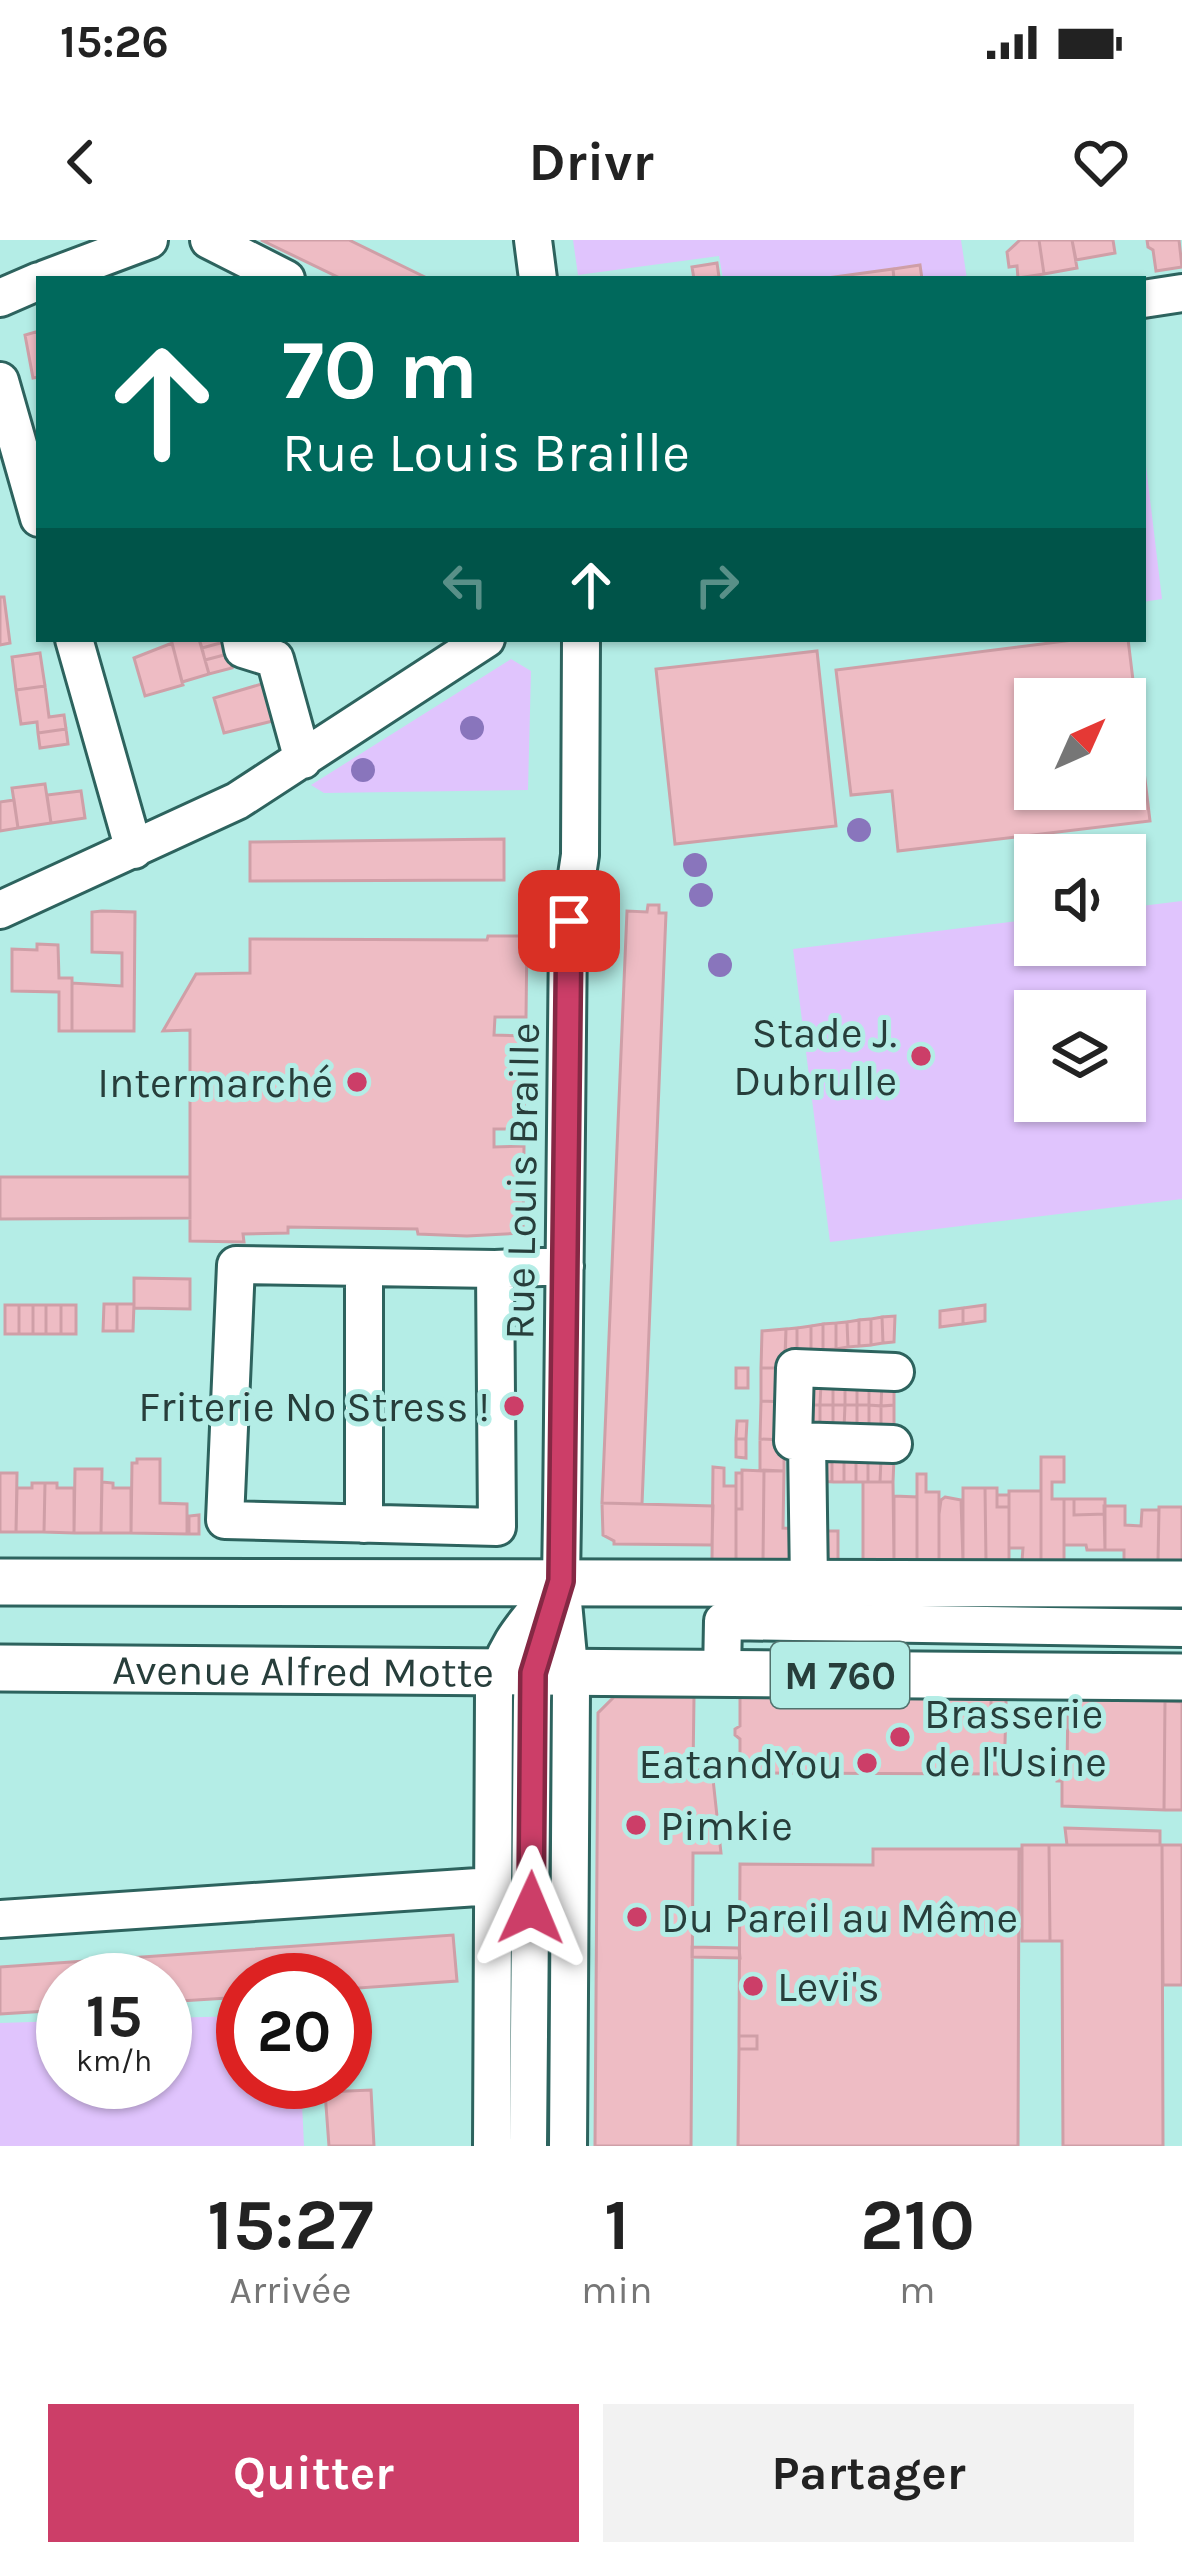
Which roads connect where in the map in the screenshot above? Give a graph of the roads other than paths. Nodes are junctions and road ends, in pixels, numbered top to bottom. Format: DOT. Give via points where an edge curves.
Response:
graph roads {
  1 [pos="149,240"];
  2 [pos="208,240"];
  3 [pos="533,240"];
  4 [pos="53,276"];
  5 [pos="280,276"];
  6 [pos="538,276"];
  7 [pos="36,283"];
  8 [pos="1182,293"];
  9 [pos="0,298"];
  10 [pos="1146,299"];
  11 [pos="0,381"];
  12 [pos="36,507"];
  13 [pos="75,642"];
  14 [pos="242,642"];
  15 [pos="481,642"];
  16 [pos="580,642"];
  17 [pos="304,760"];
  18 [pos="134,850"];
  19 [pos="0,910"];
  20 [pos="565,1266"];
  21 [pos="364,1268"];
  22 [pos="495,1270"];
  23 [pos="895,1372"];
  24 [pos="807,1441"];
  25 [pos="893,1444"];
  26 [pos="364,1523"];
  27 [pos="561,1581"];
  28 [pos="0,1582"];
  29 [pos="809,1582"];
  30 [pos="1182,1584"];
  31 [pos="1182,1628"];
  32 [pos="0,1667"];
  33 [pos="534,1673"];
  34 [pos="722,1674"];
  35 [pos="1182,1677"];
  36 [pos="493,1886"];
  37 [pos="0,1918"];
  38 [pos="492,2146"];
  39 [pos="528,2146"];
  40 [pos="568,2146"];
  1 -- 4 [label="street"];
  2 -- 5 [label="street"];
  3 -- 6 [label="street"];
  7 -- 9 [label="street"];
  8 -- 10 [label="street"];
  11 -- 12 [label="street"];
  13 -- 18 [label="street"];
  14 -- 17 [label="street" via="274,659"];
  15 -- 17 [label="street"];
  16 -- 20 [label="street, Rue Louis Braille"];
  17 -- 18 [label="street"];
  18 -- 19 [label="street"];
  20 -- 22 [label="street"];
  20 -- 27 [label="street, Rue Louis Braille"];
  21 -- 22 [label="street"];
  21 -- 26 [label="street"];
  21 -- 26 [label="street" via="236,1265 225,1520"];
  22 -- 26 [label="street" via="496,1527"];
  23 -- 24 [label="street" via="795,1368 793,1441"];
  24 -- 25 [label="street"];
  24 -- 29 [label="street"];
  27 -- 28 [label="main road, Avenue Alfred Motte / M 760"];
  27 -- 29 [label="main road, Avenue Alfred Motte / M 760"];
  27 -- 33 [label="street, Rue Louis Braille"];
  27 -- 33 [label="street" via="506,1650"];
  29 -- 30 [label="main road, Avenue Alfred Motte / M 760"];
  31 -- 34 [label="street" via="723,1622"];
  32 -- 33 [label="main road, Avenue Alfred Motte / M 760"];
  33 -- 34 [label="main road, Avenue Alfred Motte / M 760"];
  33 -- 36 [label="street" via="494,1693"];
  33 -- 39 [label="street"];
  33 -- 40 [label="street"];
  34 -- 35 [label="main road, Avenue Alfred Motte / M 760"];
  36 -- 37 [label="street"];
  36 -- 38 [label="street"];
}
